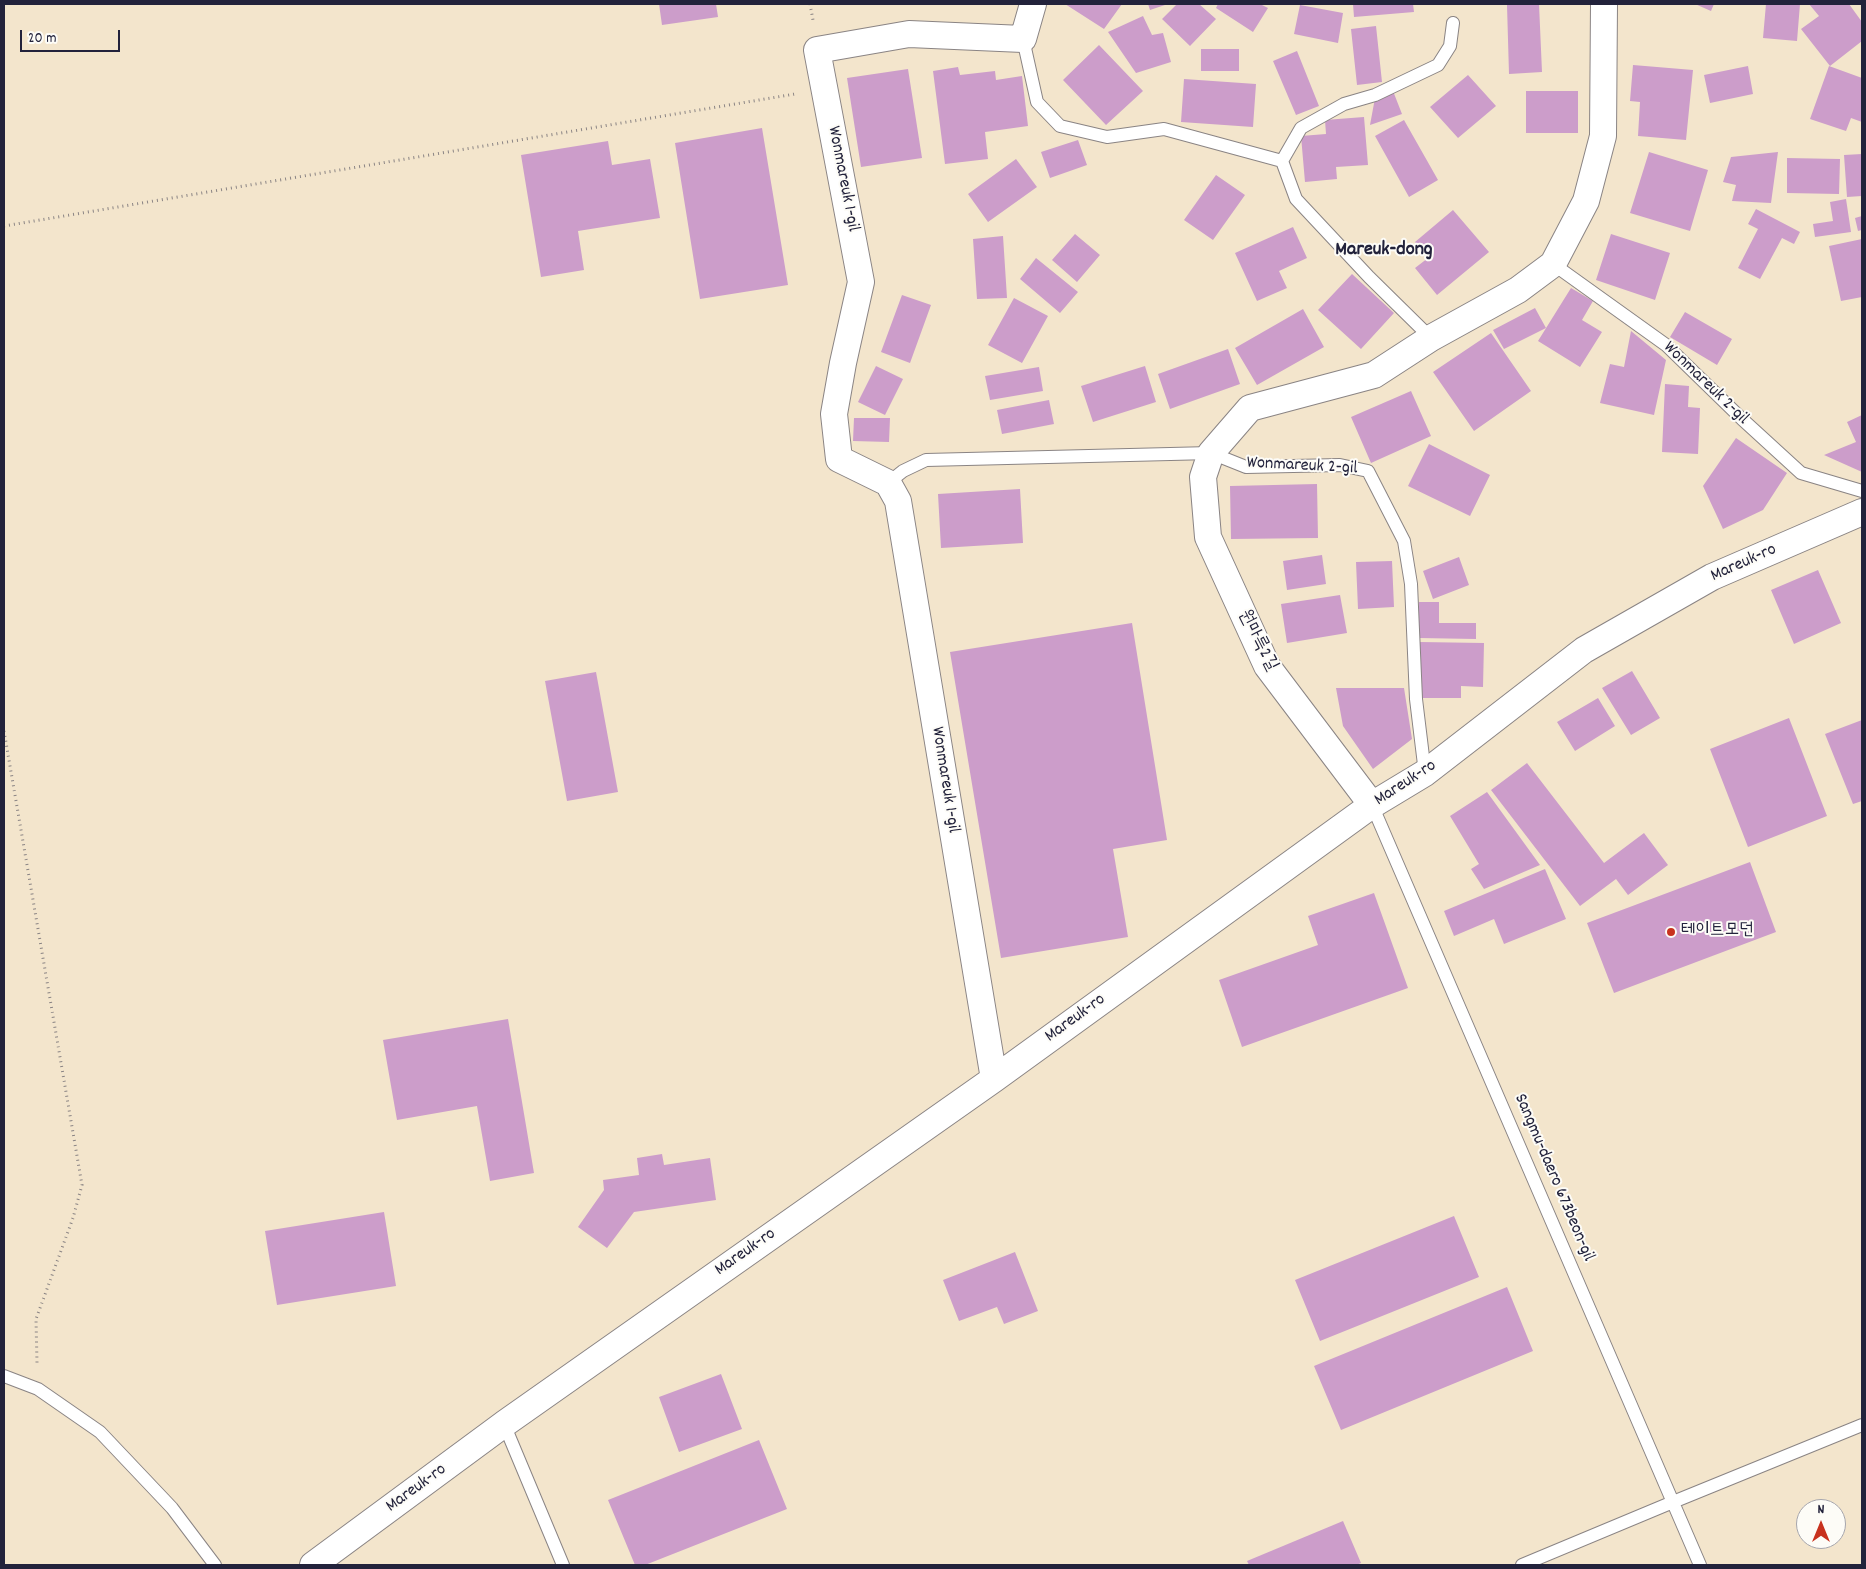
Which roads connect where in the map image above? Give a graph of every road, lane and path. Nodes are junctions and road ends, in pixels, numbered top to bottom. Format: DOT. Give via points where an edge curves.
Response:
graph roads {
  1 [pos="1033,4"];
  2 [pos="1604,4"];
  3 [pos="1453,23"];
  4 [pos="1023,39"];
  5 [pos="825,90"];
  6 [pos="1282,161"];
  7 [pos="4,226"];
  8 [pos="1553,264"];
  9 [pos="1431,338"];
  10 [pos="1212,453"];
  11 [pos="888,483"];
  12 [pos="1862,491"];
  13 [pos="1862,512"];
  14 [pos="4,731"];
  15 [pos="1425,773"];
  16 [pos="1372,806"];
  17 [pos="994,1079"];
  18 [pos="4,1376"];
  19 [pos="38,1389"];
  20 [pos="504,1424"];
  21 [pos="1862,1425"];
  22 [pos="1673,1502"];
  23 [pos="215,1565"];
  24 [pos="313,1565"];
  25 [pos="563,1565"];
  26 [pos="1522,1565"];
  27 [pos="1700,1565"];
  1 -- 4 [label="street"];
  2 -- 8 [label="street" via="1603,136 1586,201"];
  3 -- 6 [label="lane" via="1450,46 1438,65 1375,95 1344,104 1301,128"];
  4 -- 5 [label="street, Wonmareuk 1-gil" via="909,34 818,50"];
  4 -- 6 [label="lane" via="1037,102 1060,126 1107,137 1164,129"];
  5 -- 7 [label="path"];
  5 -- 11 [label="street, Wonmareuk 1-gil" via="862,282 834,414 839,459"];
  6 -- 9 [label="lane" via="1296,199"];
  8 -- 9 [label="street" via="1518,290"];
  8 -- 12 [label="lane, Wonmareuk 2-gil" via="1666,345 1801,473"];
  9 -- 10 [label="street" via="1374,376 1250,408"];
  10 -- 11 [label="lane" via="926,460"];
  10 -- 15 [label="lane, Wonmareuk 2-gil" via="1246,467 1340,465 1368,471 1404,541 1411,584 1416,700"];
  10 -- 16 [label="street, 원마륵2길" via="1203,477 1208,537 1267,666"];
  11 -- 17 [label="street, Wonmareuk 1-gil" via="898,501"];
  13 -- 15 [label="street, Mareuk-ro" via="1712,577 1584,650"];
  14 -- 19 [label="path" via="82,1185 36,1319"];
  15 -- 16 [label="street, Mareuk-ro"];
  16 -- 17 [label="street, Mareuk-ro"];
  16 -- 22 [label="lane, Sangmu-daero 673beon-gil"];
  17 -- 20 [label="street, Mareuk-ro"];
  18 -- 19 [label="lane"];
  19 -- 23 [label="lane" via="100,1432 172,1508"];
  20 -- 24 [label="street, Mareuk-ro"];
  20 -- 25 [label="lane"];
  21 -- 22 [label="lane"];
  22 -- 26 [label="lane"];
  22 -- 27 [label="lane, Sangmu-daero 673beon-gil"];
}
